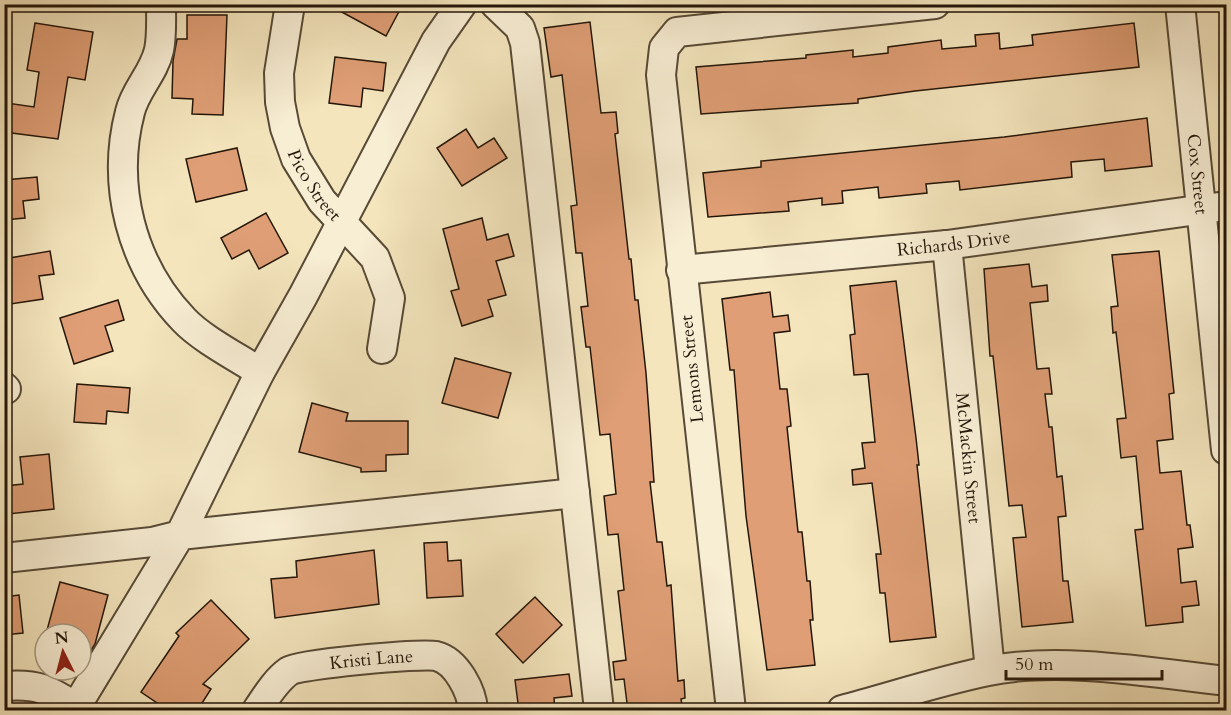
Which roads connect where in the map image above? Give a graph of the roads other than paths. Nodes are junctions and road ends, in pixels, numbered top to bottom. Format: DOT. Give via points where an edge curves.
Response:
graph roads {
  1 [pos="161,4"];
  2 [pos="290,4"];
  3 [pos="462,4"];
  4 [pos="495,4"];
  5 [pos="935,4"];
  6 [pos="1180,4"];
  7 [pos="1214,208"];
  8 [pos="342,220"];
  9 [pos="947,245"];
  10 [pos="681,270"];
  11 [pos="382,349"];
  12 [pos="260,372"];
  13 [pos="1227,450"];
  14 [pos="575,493"];
  15 [pos="180,535"];
  16 [pos="4,558"];
  17 [pos="990,670"];
  18 [pos="1227,681"];
  19 [pos="4,686"];
  20 [pos="77,710"];
  21 [pos="257,711"];
  22 [pos="473,711"];
  23 [pos="599,711"];
  24 [pos="730,711"];
  25 [pos="842,711"];
  1 -- 12 [label="street" via="159,51 134,97 123,138 124,191 134,240 147,268 186,322"];
  2 -- 8 [label="street, Pico Street" via="279,73 285,128 296,159 322,201"];
  3 -- 8 [label="street" via="436,41"];
  4 -- 14 [label="street" via="520,28 525,43"];
  5 -- 10 [label="street, Lemons Street" via="677,32 664,48 661,75"];
  6 -- 7 [label="street, Cox Street"];
  7 -- 9 [label="street, Richards Drive"];
  7 -- 13 [label="street, Cox Street"];
  8 -- 11 [label="street, Pico Street" via="375,258 390,298"];
  8 -- 12 [label="street"];
  9 -- 10 [label="street, Richards Drive"];
  9 -- 17 [label="street, McMackin Street"];
  10 -- 24 [label="street, Lemons Street"];
  12 -- 15 [label="street"];
  14 -- 15 [label="street"];
  14 -- 23 [label="street"];
  15 -- 16 [label="street" via="152,542"];
  15 -- 20 [label="street"];
  17 -- 18 [label="street" via="1047,666 1107,668"];
  17 -- 25 [label="street"];
  19 -- 20 [label="street" via="29,684 57,694"];
  21 -- 22 [label="street, Kristi Lane" via="270,690 290,670 317,663 437,656 458,671"];
}
